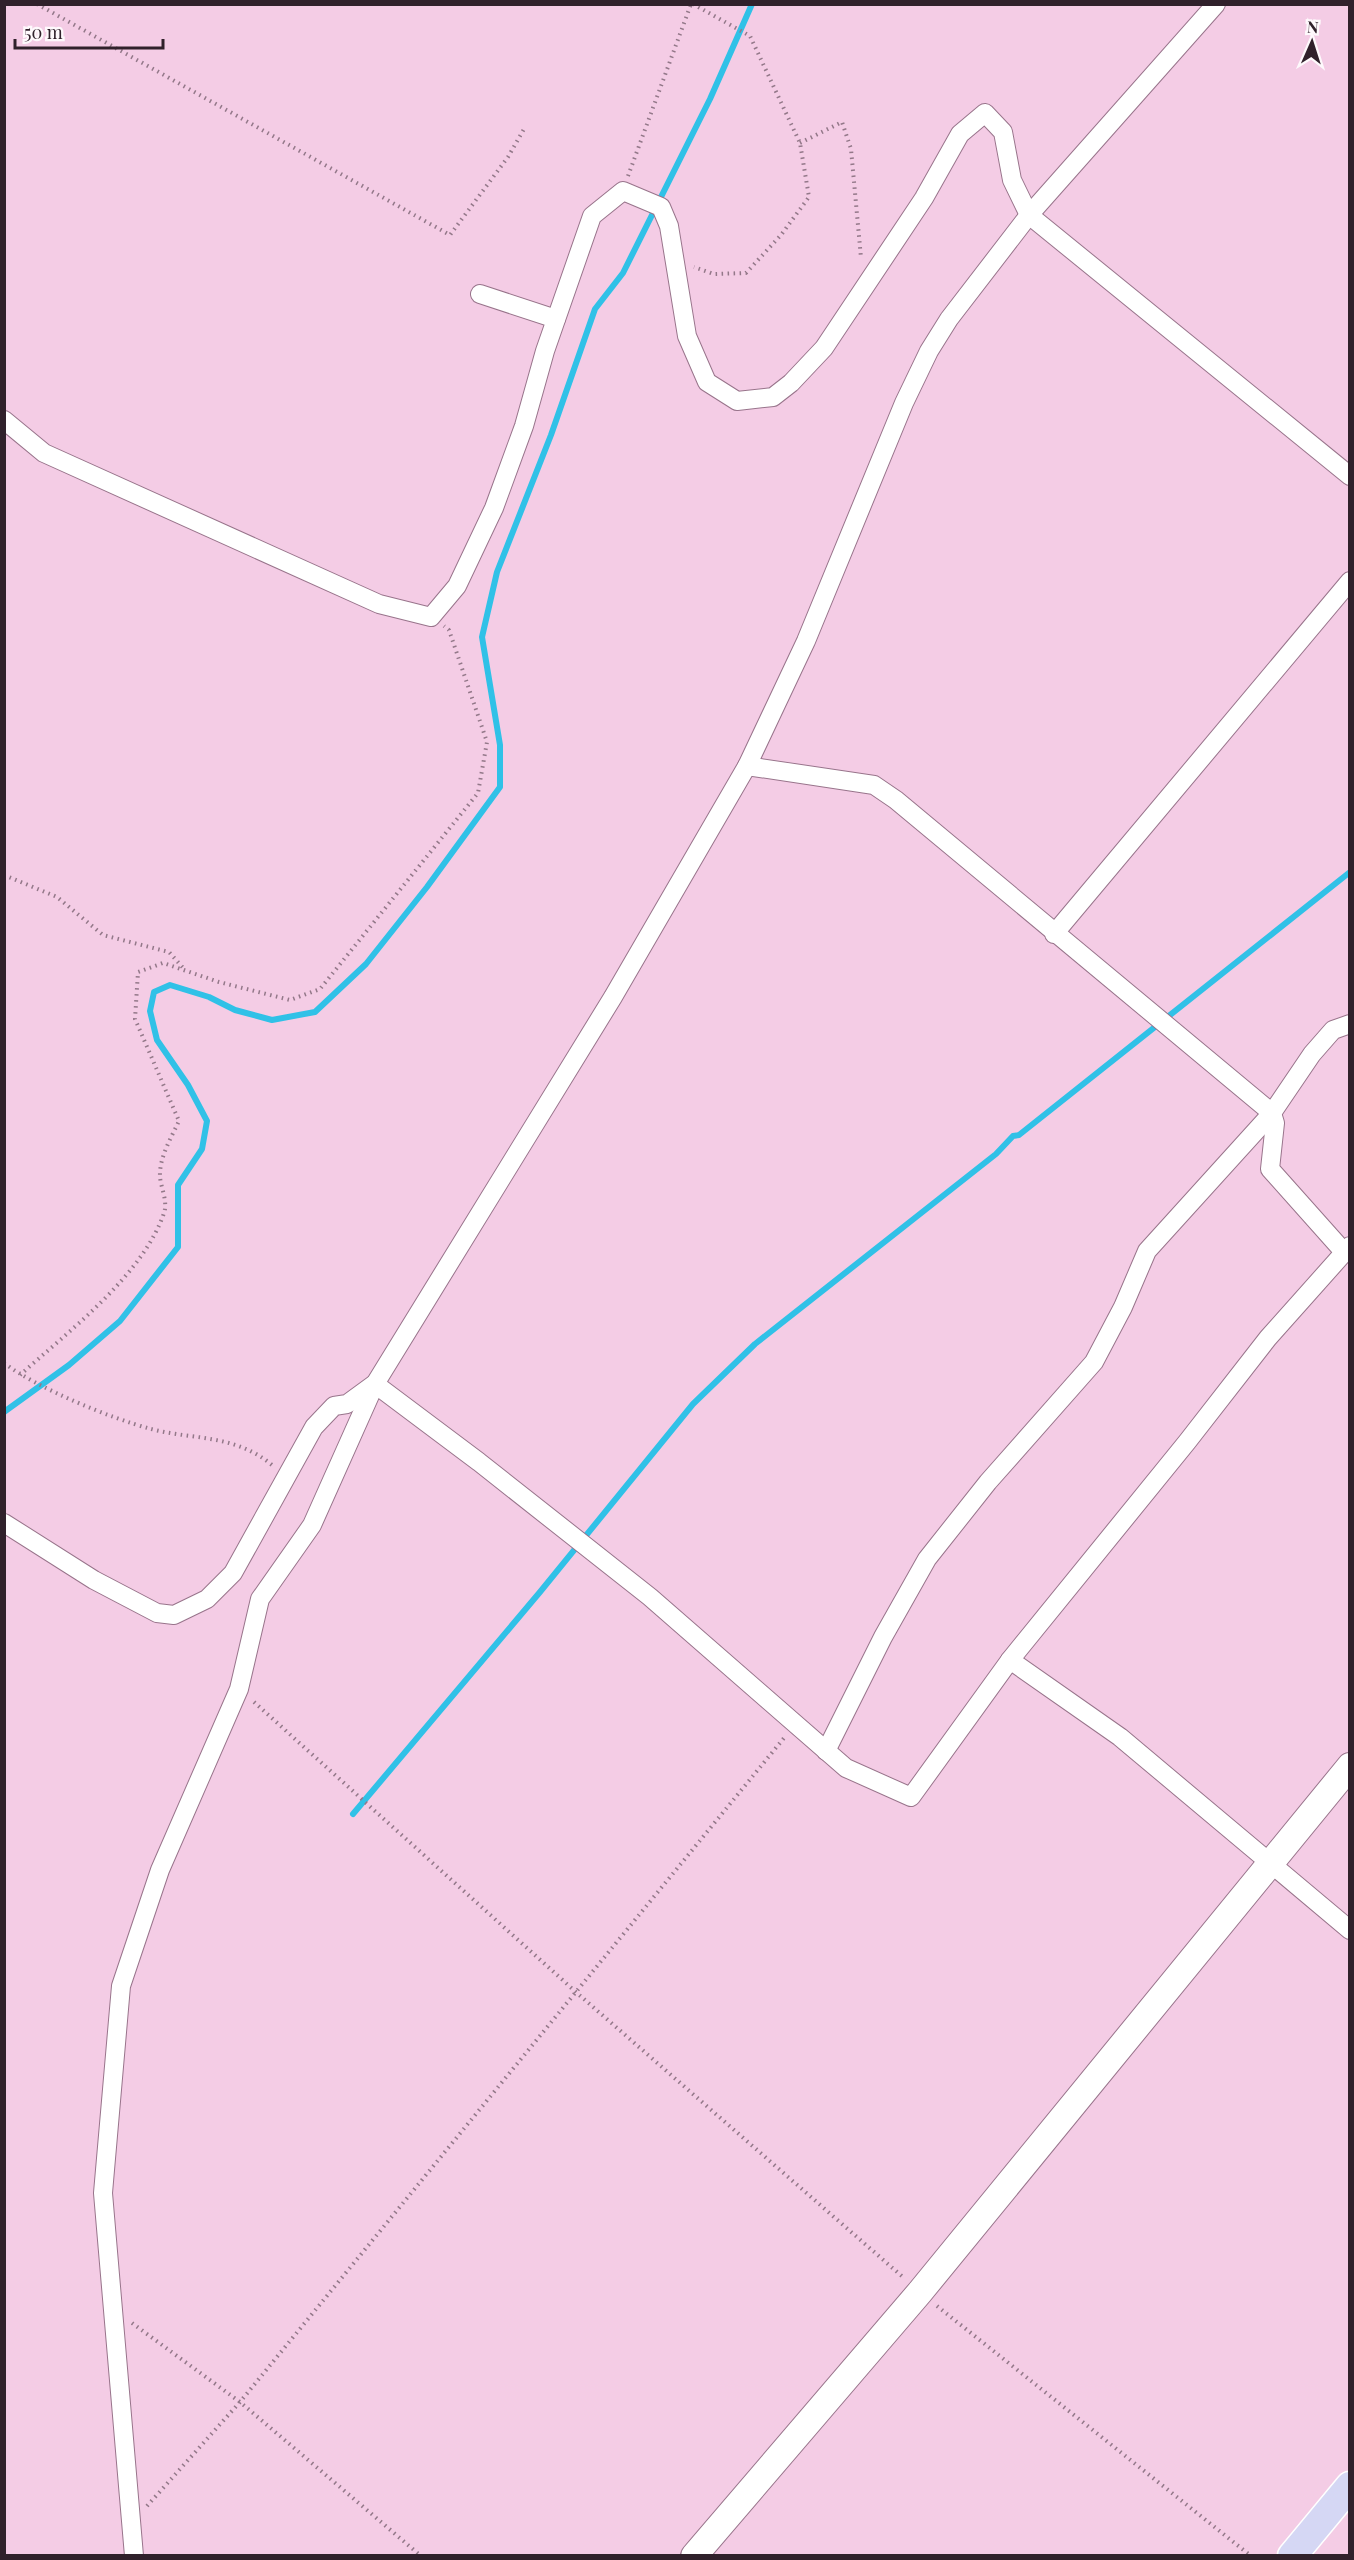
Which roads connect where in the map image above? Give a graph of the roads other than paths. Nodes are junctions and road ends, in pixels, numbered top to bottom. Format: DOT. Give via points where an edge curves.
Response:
graph roads {
  1 [pos="1216,4"];
  2 [pos="1029,215"];
  3 [pos="480,294"];
  4 [pos="556,319"];
  5 [pos="4,420"];
  6 [pos="1350,476"];
  7 [pos="1350,581"];
  8 [pos="747,766"];
  9 [pos="1054,934"];
  10 [pos="1350,1024"];
  11 [pos="1272,1113"];
  12 [pos="1347,1249"];
  13 [pos="375,1384"];
  14 [pos="4,1524"];
  15 [pos="1010,1660"];
  16 [pos="826,1751"];
  17 [pos="1350,1766"];
  18 [pos="1269,1863"];
  19 [pos="1350,1930"];
  20 [pos="1350,2486"];
  21 [pos="134,2556"];
  22 [pos="694,2556"];
  23 [pos="1292,2556"];
  1 -- 2 [label="street"];
  2 -- 4 [label="street" via="1012,180 1003,132 985,112 960,134 924,198 824,348 773,397 737,401 707,382 687,336 669,226 661,207 623,191 592,216"];
  2 -- 6 [label="street"];
  2 -- 8 [label="street" via="929,351 806,641"];
  3 -- 4 [label="street"];
  4 -- 5 [label="street" via="494,508 457,586 431,617 379,604 44,453"];
  7 -- 9 [label="street"];
  8 -- 9 [label="street" via="874,786 896,800"];
  8 -- 13 [label="street" via="613,997"];
  9 -- 11 [label="street"];
  10 -- 11 [label="street" via="1333,1030"];
  11 -- 12 [label="street" via="1275,1123 1270,1169"];
  11 -- 16 [label="street" via="1147,1251 1094,1362 988,1482 927,1559"];
  12 -- 15 [label="street" via="1268,1338"];
  13 -- 14 [label="street" via="347,1404 334,1406 314,1427 233,1572 207,1599 174,1615 157,1613 94,1580"];
  13 -- 16 [label="street" via="650,1597"];
  13 -- 21 [label="street" via="312,1525 260,1599 239,1689 160,1870 121,1986 103,2193"];
  15 -- 16 [label="street" via="910,1797 846,1768"];
  15 -- 18 [label="street" via="1120,1737"];
  17 -- 18 [label="street"];
  18 -- 19 [label="street"];
  18 -- 22 [label="street" via="920,2292"];
  20 -- 23 [label="main road"];
}
